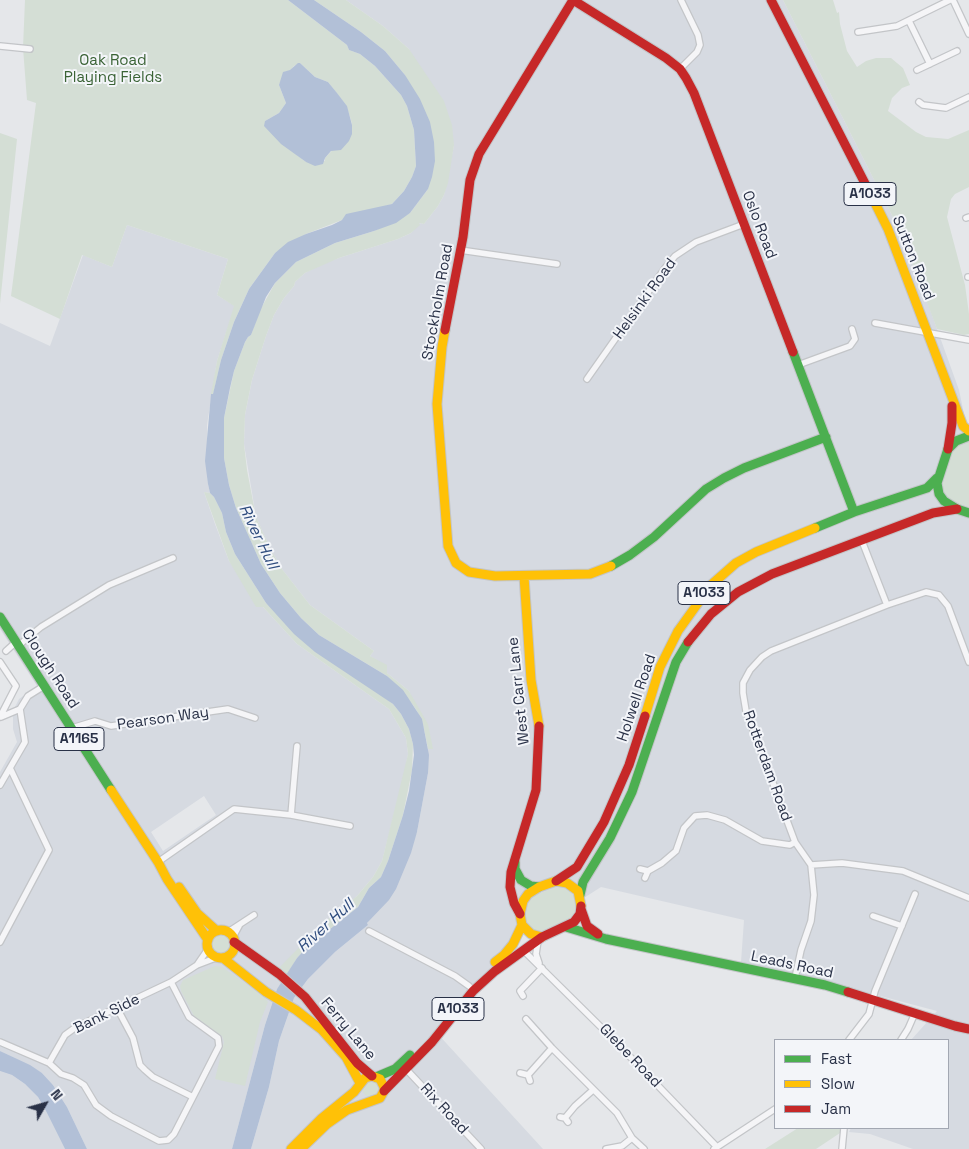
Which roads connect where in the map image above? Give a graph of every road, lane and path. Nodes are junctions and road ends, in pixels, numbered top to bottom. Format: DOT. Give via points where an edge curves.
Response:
graph roads {
  1 [pos="573,0"];
  2 [pos="681,0"];
  3 [pos="772,0"];
  4 [pos="951,0"];
  5 [pos="908,21"];
  6 [pos="967,23"];
  7 [pos="862,34"];
  8 [pos="969,34"];
  9 [pos="0,46"];
  10 [pos="30,49"];
  11 [pos="957,51"];
  12 [pos="930,64"];
  13 [pos="680,69"];
  14 [pos="917,70"];
  15 [pos="969,97"];
  16 [pos="921,106"];
  17 [pos="744,224"];
  18 [pos="460,250"];
  19 [pos="557,264"];
  20 [pos="875,323"];
  21 [pos="852,329"];
  22 [pos="928,332"];
  23 [pos="969,340"];
  24 [pos="798,365"];
  25 [pos="587,379"];
  26 [pos="952,396"];
  27 [pos="969,431"];
  28 [pos="969,436"];
  29 [pos="826,437"];
  30 [pos="948,449"];
  31 [pos="937,478"];
  32 [pos="957,509"];
  33 [pos="854,512"];
  34 [pos="969,513"];
  35 [pos="862,541"];
  36 [pos="173,558"];
  37 [pos="524,576"];
  38 [pos="886,606"];
  39 [pos="0,617"];
  40 [pos="17,644"];
  41 [pos="6,651"];
  42 [pos="0,662"];
  43 [pos="969,662"];
  44 [pos="44,686"];
  45 [pos="20,709"];
  46 [pos="0,717"];
  47 [pos="256,718"];
  48 [pos="72,728"];
  49 [pos="297,746"];
  50 [pos="10,768"];
  51 [pos="0,785"];
  52 [pos="290,815"];
  53 [pos="350,826"];
  54 [pos="795,842"];
  55 [pos="515,860"];
  56 [pos="158,862"];
  57 [pos="811,865"];
  58 [pos="640,869"];
  59 [pos="648,871"];
  60 [pos="645,878"];
  61 [pos="556,881"];
  62 [pos="539,888"];
  63 [pos="915,894"];
  64 [pos="580,895"];
  65 [pos="969,898"];
  66 [pos="581,908"];
  67 [pos="520,914"];
  68 [pos="254,915"];
  69 [pos="873,916"];
  70 [pos="522,924"];
  71 [pos="902,926"];
  72 [pos="566,927"];
  73 [pos="217,931"];
  74 [pos="369,931"];
  75 [pos="232,937"];
  76 [pos="541,938"];
  77 [pos="606,939"];
  78 [pos="0,942"];
  79 [pos="208,944"];
  80 [pos="523,950"];
  81 [pos="220,958"];
  82 [pos="197,965"];
  83 [pos="542,968"];
  84 [pos="795,978"];
  85 [pos="171,982"];
  86 [pos="469,986"];
  87 [pos="523,996"];
  88 [pos="874,999"];
  89 [pos="118,1008"];
  90 [pos="915,1013"];
  91 [pos="526,1019"];
  92 [pos="969,1029"];
  93 [pos="849,1039"];
  94 [pos="902,1039"];
  95 [pos="0,1042"];
  96 [pos="552,1048"];
  97 [pos="49,1063"];
  98 [pos="406,1069"];
  99 [pos="520,1073"];
  100 [pos="528,1075"];
  101 [pos="374,1077"];
  102 [pos="530,1082"];
  103 [pos="360,1084"];
  104 [pos="593,1090"];
  105 [pos="384,1091"];
  106 [pos="193,1097"];
  107 [pos="371,1101"];
  108 [pos="774,1110"];
  109 [pos="565,1119"];
  110 [pos="844,1129"];
  111 [pos="632,1138"];
  112 [pos="715,1148"];
  113 [pos="291,1149"];
  114 [pos="300,1149"];
  115 [pos="481,1149"];
  116 [pos="606,1149"];
  117 [pos="644,1149"];
  118 [pos="842,1149"];
  1 -- 13 [label="main road, Oslo Road"];
  1 -- 18 [label="main road, Stockholm Road" via="479,154 470,180"];
  2 -- 13 [label="street" via="700,45"];
  3 -- 22 [label="main road, Sutton Road / A1033" via="888,230"];
  4 -- 5 [label="street"];
  4 -- 6 [label="street"];
  5 -- 7 [label="street"];
  5 -- 12 [label="street"];
  6 -- 8 [label="street"];
  9 -- 10 [label="street"];
  11 -- 12 [label="street"];
  12 -- 14 [label="street"];
  13 -- 17 [label="main road, Oslo Road" via="694,93"];
  15 -- 16 [label="street" via="946,108"];
  17 -- 24 [label="main road, Oslo Road"];
  17 -- 25 [label="street, Helsinki Road" via="696,242 675,256"];
  18 -- 19 [label="street"];
  18 -- 37 [label="main road, Stockholm Road" via="442,347 437,404 448,546 456,563 469,572"];
  20 -- 22 [label="street"];
  21 -- 24 [label="street" via="855,339 850,346"];
  22 -- 23 [label="street"];
  22 -- 26 [label="main road, Sutton Road / A1033"];
  24 -- 29 [label="main road, Oslo Road"];
  26 -- 27 [label="main road, A1033" via="963,426"];
  26 -- 30 [label="main road, A1033"];
  28 -- 30 [label="main road" via="956,441"];
  29 -- 33 [label="main road, Oslo Road"];
  29 -- 37 [label="main road, Stockholm Road" via="744,468 712,486 654,537 613,565 590,574"];
  30 -- 31 [label="main road"];
  31 -- 32 [label="main road" via="941,498"];
  31 -- 33 [label="main road, Holwell Road / A1033" via="927,488"];
  32 -- 34 [label="main road"];
  32 -- 35 [label="main road, Holwell Road / A1033" via="933,513"];
  33 -- 61 [label="main road, Holwell Road / A1033" via="750,555 728,569 705,592 678,631 660,667 629,765 604,822 577,867"];
  35 -- 38 [label="street"];
  35 -- 64 [label="main road, Holwell Road / A1033" via="747,586 718,607 691,637 672,671 632,792 610,838 583,882"];
  36 -- 40 [label="street" via="109,585"];
  37 -- 55 [label="main road, West Carr Lane" via="531,680 539,724 536,790"];
  38 -- 43 [label="street, Rotterdam Road" via="926,592 939,595 948,606"];
  38 -- 54 [label="street, Rotterdam Road" via="771,651 750,670 743,683 746,710"];
  39 -- 40 [label="main road, Clough Road / A1165"];
  40 -- 41 [label="street"];
  40 -- 44 [label="main road, Clough Road / A1165"];
  42 -- 46 [label="street" via="16,686"];
  44 -- 45 [label="street" via="28,696"];
  44 -- 48 [label="main road, Clough Road / A1165"];
  45 -- 46 [label="street"];
  45 -- 50 [label="street" via="24,742"];
  47 -- 48 [label="street, Pearson Way" via="228,710 110,726 95,721"];
  48 -- 56 [label="main road, Clough Road / A1165"];
  49 -- 52 [label="street"];
  50 -- 51 [label="street"];
  50 -- 78 [label="street" via="49,850"];
  52 -- 53 [label="street"];
  52 -- 56 [label="street" via="234,809"];
  54 -- 57 [label="street, Rotterdam Road"];
  54 -- 59 [label="street" via="790,845 762,841 708,812 695,816 684,828 676,851"];
  55 -- 62 [label="main road" via="515,869 521,880"];
  55 -- 67 [label="main road, West Carr Lane" via="510,887"];
  56 -- 73 [label="main road, Clough Road / A1165" via="197,913"];
  56 -- 79 [label="main road, Clough Road / A1165"];
  57 -- 65 [label="street" via="842,863 903,872"];
  57 -- 84 [label="street, Rotterdam Road" via="812,916"];
  58 -- 59 [label="street"];
  59 -- 60 [label="street"];
  61 -- 62 [label="main road, A1033"];
  61 -- 64 [label="main road" via="572,885"];
  62 -- 67 [label="main road, A1033" via="525,897"];
  63 -- 71 [label="street"];
  64 -- 66 [label="main road, A1033"];
  66 -- 72 [label="main road, A1033" via="577,918"];
  66 -- 77 [label="main road, Leads Road" via="588,926"];
  67 -- 70 [label="main road"];
  68 -- 75 [label="street" via="239,926"];
  69 -- 71 [label="street"];
  70 -- 76 [label="main road" via="531,934"];
  70 -- 86 [label="main road, A1033" via="504,955"];
  71 -- 88 [label="street"];
  72 -- 76 [label="main road, A1033"];
  72 -- 77 [label="main road, Leads Road"];
  73 -- 75 [label="main road"];
  73 -- 79 [label="main road"];
  74 -- 86 [label="street"];
  75 -- 81 [label="main road" via="234,948"];
  75 -- 101 [label="main road, Ferry Lane" via="305,997 357,1063"];
  76 -- 80 [label="main road, A1033"];
  76 -- 83 [label="street" via="536,954"];
  77 -- 84 [label="main road, Leads Road"];
  79 -- 81 [label="main road, A1165" via="211,954"];
  79 -- 82 [label="street, Bank Side"];
  80 -- 83 [label="street, Glebe Road"];
  80 -- 98 [label="main road, A1033" via="473,991"];
  81 -- 82 [label="street, Bank Side"];
  81 -- 103 [label="main road, Ferry Lane / A1165" via="322,1030 339,1048"];
  82 -- 85 [label="street, Bank Side"];
  83 -- 87 [label="street" via="520,991"];
  83 -- 112 [label="street, Glebe Road" via="635,1061"];
  84 -- 88 [label="main road, Leads Road"];
  85 -- 89 [label="street, Bank Side"];
  85 -- 106 [label="street" via="189,1017 218,1038 219,1046"];
  86 -- 101 [label="main road, A1033" via="401,1064 389,1073"];
  88 -- 90 [label="main road, Leads Road"];
  88 -- 93 [label="street" via="869,1014"];
  89 -- 97 [label="street, Bank Side" via="65,1035"];
  89 -- 106 [label="street" via="145,1070"];
  90 -- 92 [label="main road, Leads Road"];
  90 -- 94 [label="street"];
  91 -- 96 [label="street"];
  95 -- 97 [label="street"];
  96 -- 100 [label="street"];
  96 -- 104 [label="street"];
  97 -- 106 [label="street" via="61,1074 84,1085 96,1105 103,1110 159,1141 168,1140 174,1134"];
  98 -- 105 [label="main road, A1033"];
  98 -- 115 [label="street, Rix Road"];
  99 -- 100 [label="street"];
  100 -- 102 [label="street"];
  101 -- 103 [label="main road" via="365,1078"];
  101 -- 105 [label="main road" via="383,1083"];
  103 -- 107 [label="main road" via="362,1096"];
  103 -- 113 [label="main road"];
  104 -- 109 [label="street"];
  104 -- 111 [label="street" via="617,1113"];
  105 -- 107 [label="main road" via="380,1098"];
  107 -- 114 [label="main road" via="347,1110"];
  108 -- 112 [label="street"];
  110 -- 118 [label="street"];
  111 -- 116 [label="street" via="622,1146"];
  111 -- 117 [label="street"];
}
